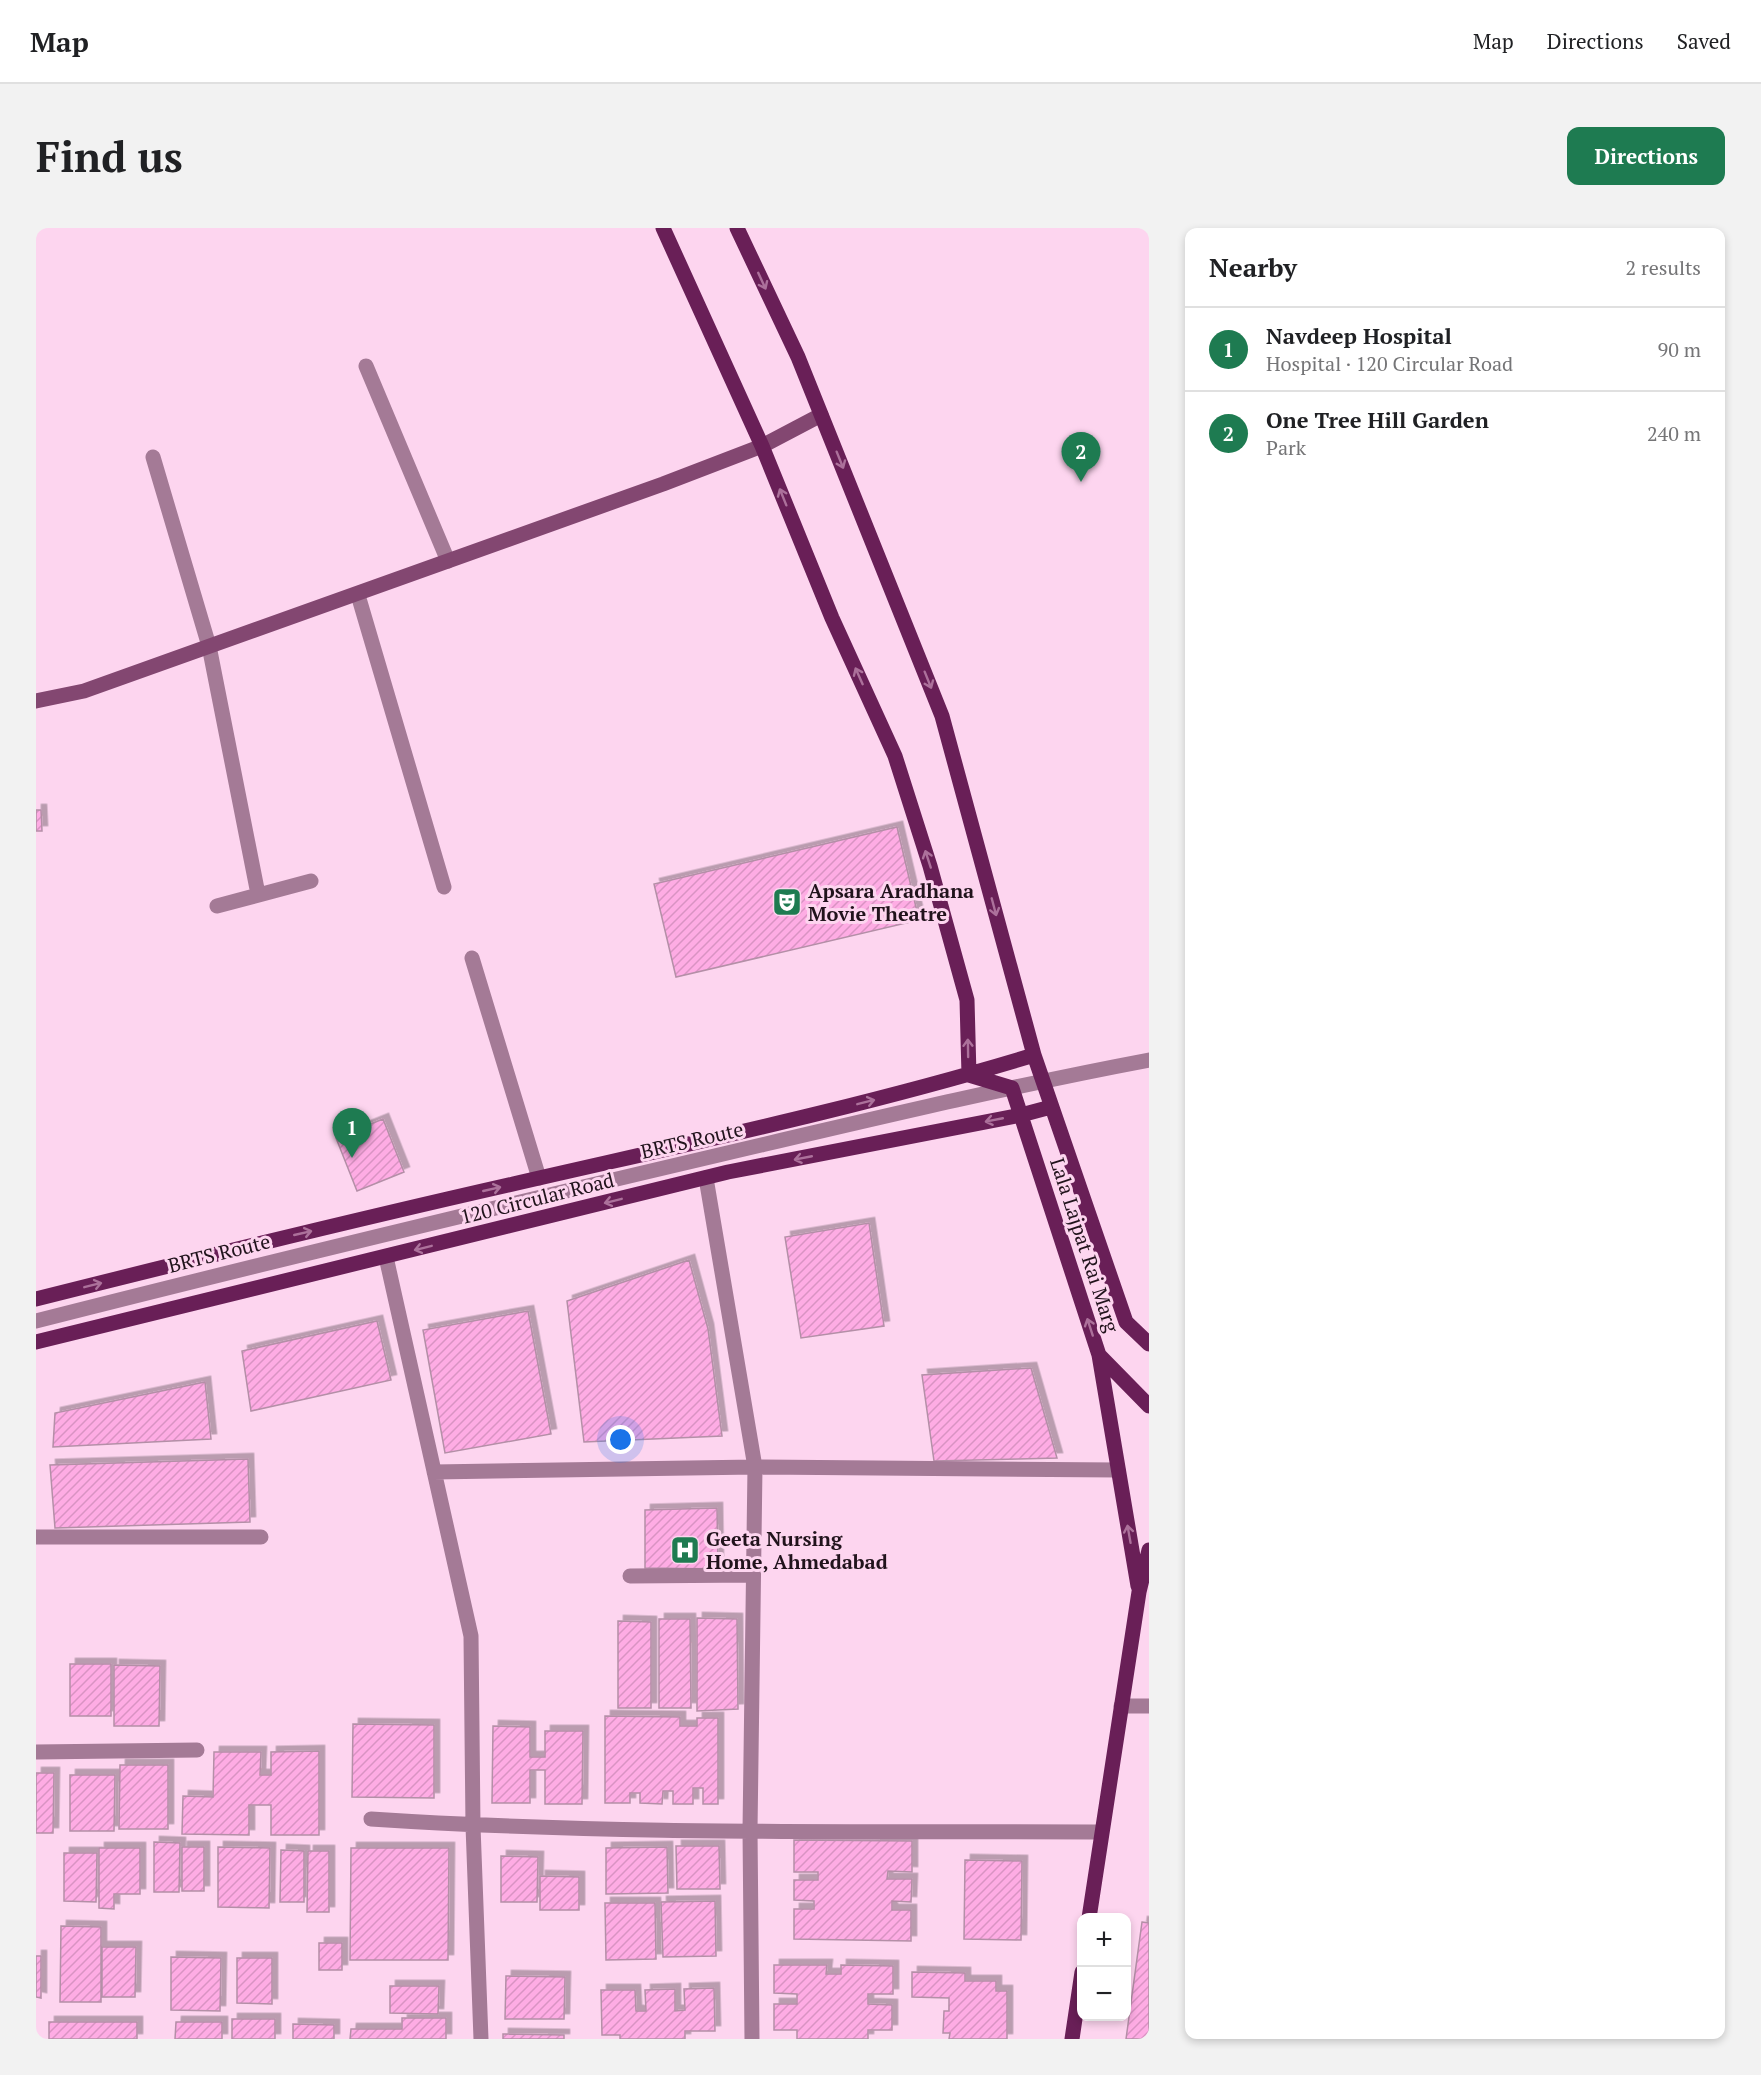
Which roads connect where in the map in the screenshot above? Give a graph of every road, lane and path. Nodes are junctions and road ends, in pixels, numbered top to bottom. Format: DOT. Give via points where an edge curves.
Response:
graph roads {
  1 [pos="663,228"];
  2 [pos="738,228"];
  3 [pos="366,366"];
  4 [pos="821,415"];
  5 [pos="762,446"];
  6 [pos="153,457"];
  7 [pos="448,561"];
  8 [pos="358,595"];
  9 [pos="209,646"];
  10 [pos="36,701"];
  11 [pos="311,881"];
  12 [pos="444,887"];
  13 [pos="258,894"];
  14 [pos="217,906"];
  15 [pos="472,958"];
  16 [pos="1034,1055"];
  17 [pos="1149,1060"];
  18 [pos="969,1075"];
  19 [pos="1043,1081"];
  20 [pos="1012,1088"];
  21 [pos="1051,1107"];
  22 [pos="1021,1115"];
  23 [pos="539,1178"];
  24 [pos="706,1178"];
  25 [pos="386,1257"];
  26 [pos="36,1299"];
  27 [pos="36,1321"];
  28 [pos="36,1342"];
  29 [pos="1149,1344"];
  30 [pos="1099,1355"];
  31 [pos="1149,1406"];
  32 [pos="755,1467"];
  33 [pos="1118,1470"];
  34 [pos="434,1472"];
  35 [pos="36,1537"];
  36 [pos="261,1537"];
  37 [pos="1149,1550"];
  38 [pos="753,1575"];
  39 [pos="630,1576"];
  40 [pos="1139,1592"];
  41 [pos="1121,1706"];
  42 [pos="1149,1706"];
  43 [pos="197,1750"];
  44 [pos="36,1752"];
  45 [pos="371,1819"];
  46 [pos="473,1826"];
  47 [pos="750,1830"];
  48 [pos="1101,1832"];
  49 [pos="1090,1913"];
  50 [pos="1077,2006"];
  51 [pos="481,2039"];
  52 [pos="752,2039"];
  53 [pos="1072,2039"];
  1 -- 5 [label="main road"];
  2 -- 4 [label="main road, one-way"];
  3 -- 7 [label="street"];
  4 -- 5 [label="street"];
  4 -- 16 [label="main road, one-way" via="942,716"];
  5 -- 7 [label="street"];
  18 -- 5 [label="main road, one-way" via="967,1000 895,756 832,618"];
  6 -- 9 [label="street"];
  7 -- 8 [label="street"];
  8 -- 9 [label="street"];
  8 -- 12 [label="street"];
  9 -- 10 [label="street" via="84,692"];
  9 -- 13 [label="street"];
  11 -- 13 [label="street"];
  13 -- 14 [label="street"];
  15 -- 23 [label="street"];
  16 -- 18 [label="main road, 120 Circular Road"];
  16 -- 19 [label="main road"];
  17 -- 19 [label="street, BRTS Route"];
  18 -- 20 [label="main road"];
  23 -- 18 [label="main road, 120 Circular Road, one-way"];
  19 -- 20 [label="street, BRTS Route"];
  19 -- 21 [label="main road"];
  20 -- 22 [label="main road, Lala Lajpat Rai Marg"];
  20 -- 27 [label="street, BRTS Route" via="280,1259"];
  21 -- 22 [label="main road, 120 Circular Road"];
  21 -- 29 [label="main road" via="1126,1322"];
  22 -- 24 [label="main road, 120 Circular Road, one-way"];
  30 -- 22 [label="main road, Lala Lajpat Rai Marg, one-way"];
  26 -- 23 [label="main road, 120 Circular Road, one-way"];
  24 -- 25 [label="main road, 120 Circular Road, one-way"];
  24 -- 32 [label="street"];
  25 -- 28 [label="main road, 120 Circular Road"];
  25 -- 34 [label="street"];
  30 -- 31 [label="main road, Lala Lajpat Rai Marg"];
  30 -- 33 [label="main road"];
  32 -- 33 [label="street"];
  32 -- 34 [label="street"];
  32 -- 38 [label="street"];
  40 -- 33 [label="main road, one-way"];
  34 -- 46 [label="street" via="471,1636"];
  35 -- 36 [label="street"];
  37 -- 40 [label="main road"];
  38 -- 39 [label="street"];
  38 -- 47 [label="street"];
  40 -- 41 [label="main road"];
  41 -- 42 [label="street"];
  41 -- 48 [label="main road"];
  43 -- 44 [label="street"];
  45 -- 46 [label="street"];
  46 -- 47 [label="street"];
  46 -- 51 [label="street"];
  47 -- 48 [label="street"];
  47 -- 52 [label="street"];
  48 -- 49 [label="main road"];
  50 -- 53 [label="main road"];
}
